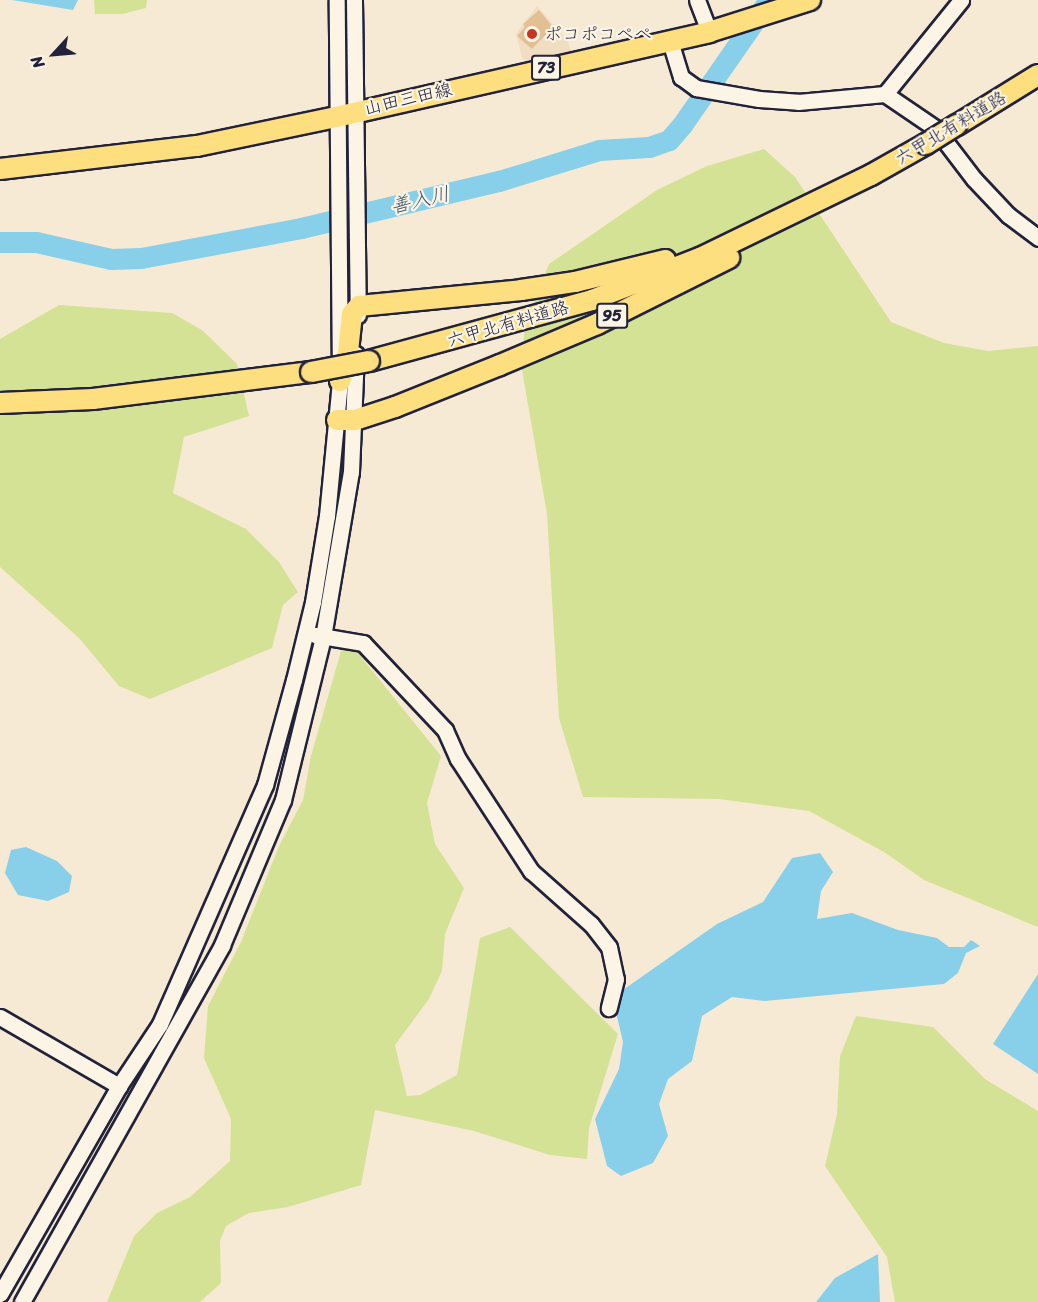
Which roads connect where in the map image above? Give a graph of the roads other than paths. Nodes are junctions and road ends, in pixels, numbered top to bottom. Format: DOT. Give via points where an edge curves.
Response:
graph roads {
  1 [pos="337,0"];
  2 [pos="354,0"];
  3 [pos="696,0"];
  4 [pos="810,0"];
  5 [pos="961,0"];
  6 [pos="709,32"];
  7 [pos="670,41"];
  8 [pos="1038,75"];
  9 [pos="885,94"];
  10 [pos="357,110"];
  11 [pos="336,117"];
  12 [pos="0,169"];
  13 [pos="871,175"];
  14 [pos="746,238"];
  15 [pos="1038,238"];
  16 [pos="358,306"];
  17 [pos="340,381"];
  18 [pos="0,403"];
  19 [pos="346,420"];
  20 [pos="306,634"];
  21 [pos="323,637"];
  22 [pos="609,1008"];
  23 [pos="0,1017"];
  24 [pos="119,1086"];
  25 [pos="0,1294"];
  26 [pos="22,1302"];
  1 -- 11 [label="street"];
  2 -- 10 [label="street"];
  3 -- 6 [label="street"];
  4 -- 6 [label="main road, 山田三田線 / 73"];
  5 -- 9 [label="street"];
  6 -- 7 [label="main road, 山田三田線 / 73"];
  7 -- 9 [label="street" via="681,77 696,88 798,102"];
  7 -- 10 [label="main road, 山田三田線 / 73"];
  8 -- 13 [label="main road, 六甲北有料道路 / 95, bridge"];
  9 -- 15 [label="street" via="935,128 981,187"];
  10 -- 11 [label="main road, 山田三田線 / 73"];
  10 -- 16 [label="street"];
  11 -- 12 [label="main road, 山田三田線 / 73" via="197,146"];
  11 -- 17 [label="street"];
  13 -- 14 [label="main road, 六甲北有料道路 / 95"];
  13 -- 19 [label="main road, 95" via="822,208 597,324 395,407"];
  14 -- 16 [label="main road, 95" via="575,282 404,305"];
  14 -- 18 [label="main road, 六甲北有料道路 / 95, bridge" via="592,300 369,361 93,399"];
  16 -- 17 [label="main road" via="352,314 347,361"];
  16 -- 19 [label="street"];
  17 -- 19 [label="street"];
  19 -- 20 [label="street"];
  19 -- 21 [label="street" via="351,472"];
  20 -- 21 [label="street"];
  20 -- 24 [label="street" via="265,785 160,1024"];
  21 -- 22 [label="street" via="363,643 445,730 458,759 531,871 591,924 609,947 616,979"];
  21 -- 26 [label="street" via="283,800 222,945"];
  23 -- 24 [label="street"];
  24 -- 25 [label="street"];
}
